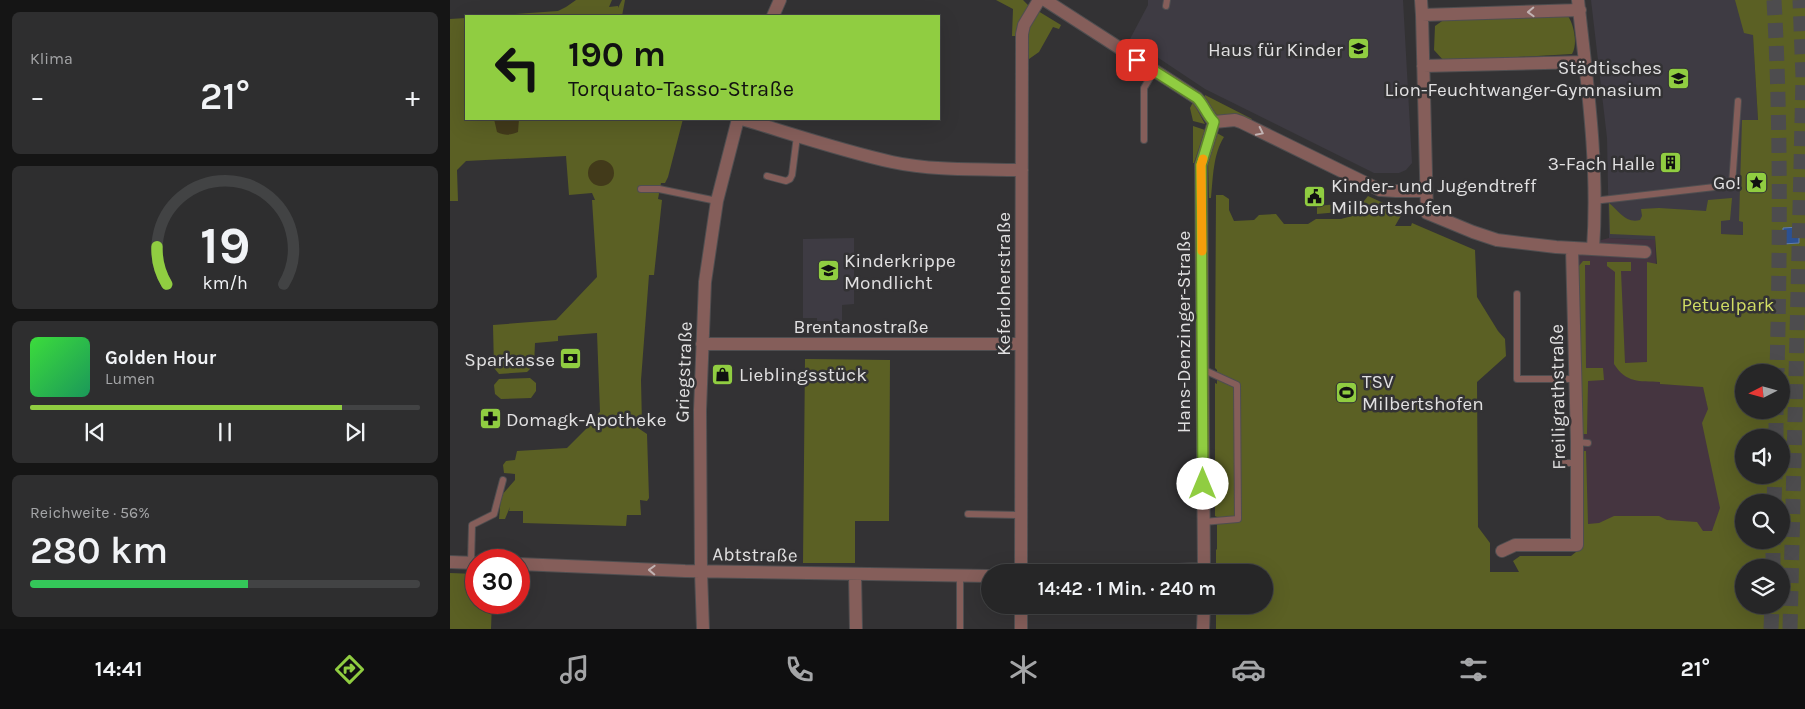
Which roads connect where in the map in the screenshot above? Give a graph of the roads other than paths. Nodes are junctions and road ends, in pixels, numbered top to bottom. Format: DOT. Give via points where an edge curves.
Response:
graph roads {
  1 [pos="780,0"];
  2 [pos="1039,0"];
  3 [pos="1045,0"];
  4 [pos="1420,0"];
  5 [pos="1579,5"];
  6 [pos="773,15"];
  7 [pos="1422,15"];
  8 [pos="1585,62"];
  9 [pos="1423,66"];
  10 [pos="1154,71"];
  11 [pos="1738,102"];
  12 [pos="740,120"];
  13 [pos="743,120"];
  14 [pos="1214,122"];
  15 [pos="798,136"];
  16 [pos="1144,140"];
  17 [pos="1022,170"];
  18 [pos="767,176"];
  19 [pos="641,190"];
  20 [pos="1427,190"];
  21 [pos="717,200"];
  22 [pos="1594,201"];
  23 [pos="1572,248"];
  24 [pos="1593,249"];
  25 [pos="1645,252"];
  26 [pos="1517,294"];
  27 [pos="702,344"];
  28 [pos="1021,344"];
  29 [pos="1202,369"];
  30 [pos="1575,378"];
  31 [pos="1555,463"];
  32 [pos="1577,463"];
  33 [pos="503,480"];
  34 [pos="968,514"];
  35 [pos="1021,515"];
  36 [pos="1203,522"];
  37 [pos="473,549"];
  38 [pos="1502,551"];
  39 [pos="450,562"];
  40 [pos="465,563"];
  41 [pos="530,564"];
  42 [pos="1021,564"];
  43 [pos="1204,564"];
  44 [pos="701,572"];
  45 [pos="855,574"];
  46 [pos="960,576"];
  47 [pos="981,576"];
  48 [pos="1021,614"];
  49 [pos="1204,614"];
  50 [pos="703,629"];
  51 [pos="856,629"];
  52 [pos="960,629"];
  53 [pos="1021,629"];
  54 [pos="1204,629"];
  1 -- 6 [label="street"];
  2 -- 17 [label="street, Keferloherstraße" via="1022,29"];
  3 -- 10 [label="street"];
  4 -- 7 [label="street"];
  5 -- 7 [label="street, one-way"];
  5 -- 8 [label="street"];
  7 -- 9 [label="street"];
  8 -- 9 [label="street"];
  8 -- 22 [label="street"];
  9 -- 20 [label="street"];
  10 -- 14 [label="street" via="1197,98"];
  10 -- 16 [label="lane" via="1144,88"];
  11 -- 22 [label="lane" via="1732,185"];
  12 -- 21 [label="street, Griegstraße"];
  13 -- 15 [label="street"];
  14 -- 20 [label="street, one-way" via="1241,122 1380,190"];
  14 -- 29 [label="street, Hans-Denzinger-Straße" via="1201,165"];
  15 -- 17 [label="street" via="894,162 954,169"];
  15 -- 18 [label="lane" via="790,179"];
  17 -- 28 [label="street, Keferloherstraße"];
  19 -- 21 [label="lane" via="659,189"];
  20 -- 23 [label="street" via="1427,213 1473,232 1497,240"];
  21 -- 27 [label="street, Griegstraße" via="705,282"];
  22 -- 24 [label="street"];
  23 -- 24 [label="street"];
  23 -- 30 [label="street, Freiligrathstraße"];
  24 -- 25 [label="street"];
  26 -- 30 [label="lane" via="1517,379"];
  27 -- 28 [label="street, Brentanostraße"];
  27 -- 44 [label="street, Griegstraße"];
  28 -- 35 [label="street, Keferloherstraße"];
  29 -- 36 [label="street, Hans-Denzinger-Straße"];
  29 -- 36 [label="lane" via="1237,385 1238,519"];
  30 -- 32 [label="street, Freiligrathstraße" via="1583,442"];
  31 -- 32 [label="lane"];
  32 -- 38 [label="street, Freiligrathstraße" via="1577,545 1515,545"];
  33 -- 37 [label="lane" via="494,514 472,525"];
  34 -- 35 [label="lane"];
  35 -- 42 [label="street, Keferloherstraße"];
  36 -- 43 [label="street, Hans-Denzinger-Straße"];
  39 -- 40 [label="street"];
  44 -- 41 [label="street, Abtstraße, one-way"];
  44 -- 45 [label="street, Abtstraße"];
  44 -- 50 [label="street, Griegstraße"];
  45 -- 46 [label="street, Abtstraße"];
  45 -- 51 [label="street"];
  46 -- 47 [label="street, Abtstraße"];
  46 -- 52 [label="lane"];
  48 -- 53 [label="street"];
  49 -- 54 [label="street"];
}
